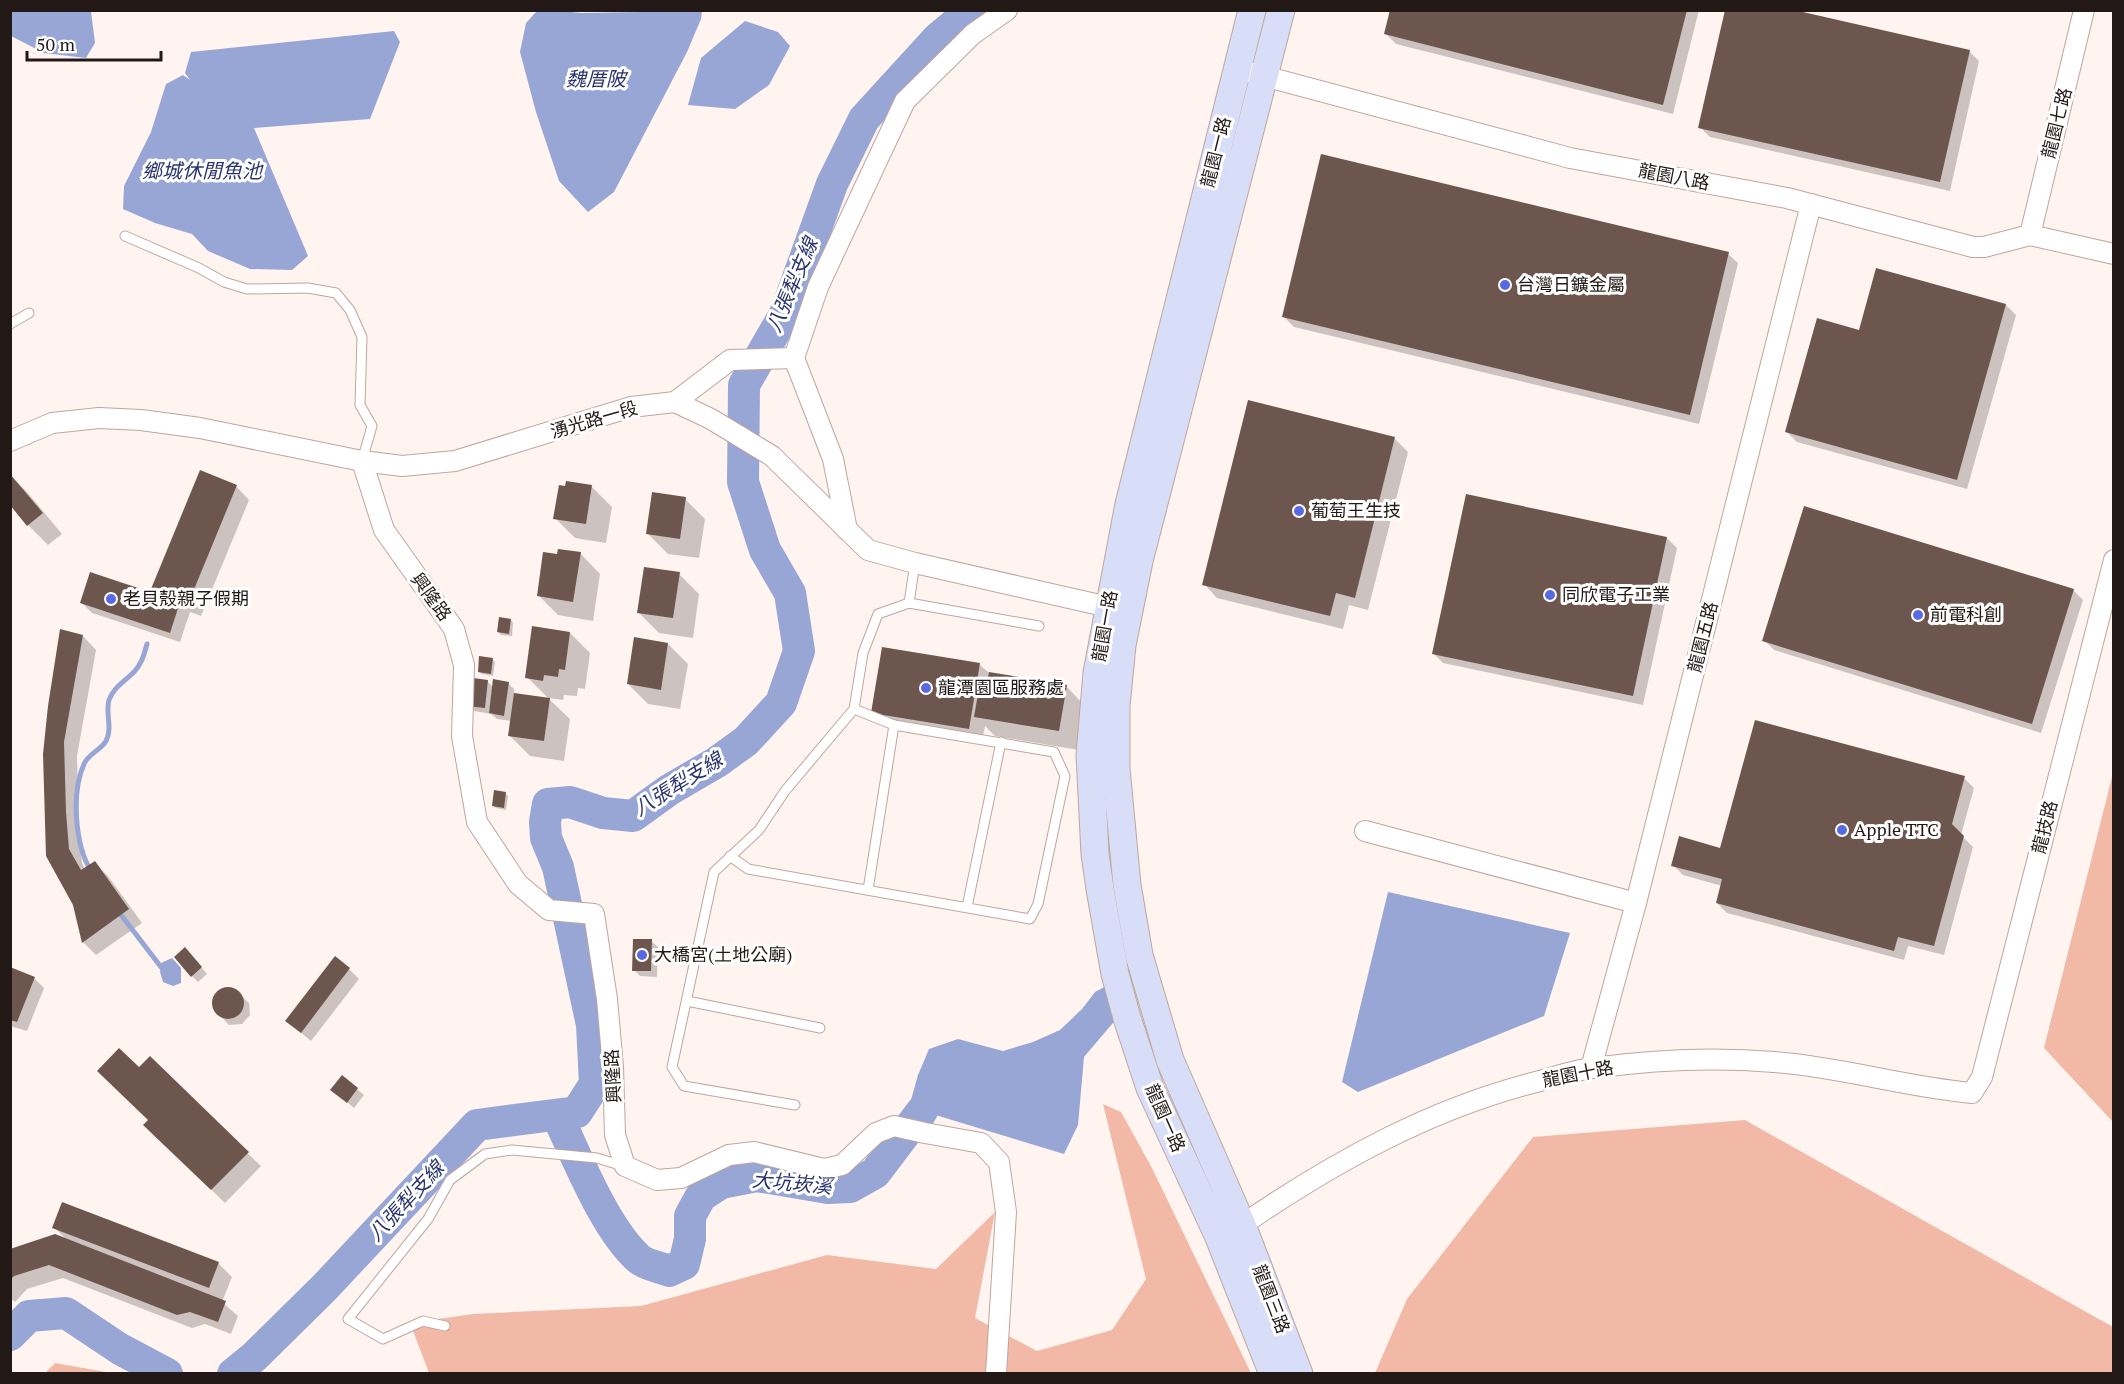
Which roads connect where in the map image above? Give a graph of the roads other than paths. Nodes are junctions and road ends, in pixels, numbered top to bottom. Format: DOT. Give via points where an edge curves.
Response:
graph roads {
  1 [pos="1007,10"];
  2 [pos="1252,10"];
  3 [pos="1281,10"];
  4 [pos="2084,10"];
  5 [pos="1237,69"];
  6 [pos="1264,76"];
  7 [pos="1811,204"];
  8 [pos="2030,235"];
  9 [pos="125,236"];
  10 [pos="2114,254"];
  11 [pos="29,313"];
  12 [pos="10,324"];
  13 [pos="794,358"];
  14 [pos="675,402"];
  15 [pos="10,441"];
  16 [pos="362,461"];
  17 [pos="848,530"];
  18 [pos="2114,560"];
  19 [pos="915,563"];
  20 [pos="909,603"];
  21 [pos="1119,609"];
  22 [pos="1039,626"];
  23 [pos="854,709"];
  24 [pos="894,725"];
  25 [pos="1001,742"];
  26 [pos="1365,831"];
  27 [pos="730,856"];
  28 [pos="868,890"];
  29 [pos="1636,903"];
  30 [pos="967,907"];
  31 [pos="687,1001"];
  32 [pos="820,1028"];
  33 [pos="1591,1068"];
  34 [pos="1972,1093"];
  35 [pos="795,1105"];
  36 [pos="625,1166"];
  37 [pos="1242,1225"];
  38 [pos="1218,1235"];
  39 [pos="445,1326"];
  40 [pos="996,1374"];
  41 [pos="1273,1374"];
  42 [pos="1299,1374"];
  1 -- 13 [label="street" via="973,34 905,101 818,287"];
  2 -- 5 [label="street, 龍園一路"];
  3 -- 6 [label="street, 龍園一路"];
  4 -- 8 [label="street, 龍園七路"];
  5 -- 6 [label="street, 龍園八路"];
  5 -- 21 [label="street, 龍園一路" via="1129,504"];
  6 -- 7 [label="street, 龍園八路" via="1570,158"];
  6 -- 21 [label="street, 龍園一路" via="1150,516"];
  7 -- 8 [label="street, 龍園八路" via="1973,247"];
  7 -- 29 [label="street, 龍園五路"];
  8 -- 10 [label="street, 龍園八路"];
  9 -- 16 [label="lane" via="247,289 308,288 336,293 350,310 362,337 360,405 372,426"];
  11 -- 12 [label="lane"];
  13 -- 14 [label="street" via="730,360"];
  13 -- 17 [label="street" via="833,459"];
  14 -- 16 [label="street, 湧光路一段" via="631,407 455,461 402,466"];
  14 -- 17 [label="street" via="772,456"];
  15 -- 16 [label="street, 湧光路一段" via="52,423 99,418 141,420"];
  16 -- 36 [label="street, 興隆路" via="384,530 454,629 464,665 462,736 477,822 518,884 549,910 594,914 607,999 615,1135"];
  17 -- 19 [label="street" via="868,550"];
  18 -- 34 [label="street, 龍技路" via="1982,1077"];
  19 -- 20 [label="lane"];
  19 -- 21 [label="street"];
  20 -- 22 [label="lane"];
  20 -- 23 [label="lane" via="878,614 863,653"];
  21 -- 37 [label="street, 龍園一路" via="1122,645 1116,706 1116,768 1127,885 1139,955 1170,1060"];
  21 -- 38 [label="street, 龍園一路" via="1097,673 1090,755 1095,854 1106,926 1118,985 1150,1088"];
  23 -- 24 [label="lane"];
  23 -- 27 [label="lane" via="785,791 759,830"];
  24 -- 25 [label="lane"];
  24 -- 28 [label="lane"];
  25 -- 30 [label="lane"];
  25 -- 30 [label="lane" via="1054,752 1065,776 1038,904 1030,919"];
  26 -- 29 [label="street"];
  27 -- 28 [label="lane" via="748,869"];
  27 -- 31 [label="lane" via="714,872"];
  28 -- 30 [label="lane"];
  29 -- 33 [label="street, 龍園五路"];
  31 -- 32 [label="lane"];
  31 -- 35 [label="lane" via="672,1067 684,1086"];
  33 -- 34 [label="street, 龍園十路" via="1698,1059 1774,1062"];
  33 -- 37 [label="street, 龍園十路" via="1508,1089 1441,1113 1325,1171"];
  36 -- 39 [label="lane" via="597,1158 512,1150 485,1154 450,1180 428,1219 348,1319 383,1339 423,1321"];
  36 -- 40 [label="street" via="657,1180 681,1178 729,1155 754,1152 824,1168 842,1166 876,1132 894,1126 981,1143 999,1162 1006,1212"];
  37 -- 38 [label="street, 龍園十路"];
  37 -- 42 [label="street, 龍園三路"];
  38 -- 41 [label="street, 龍園三路"];
}
